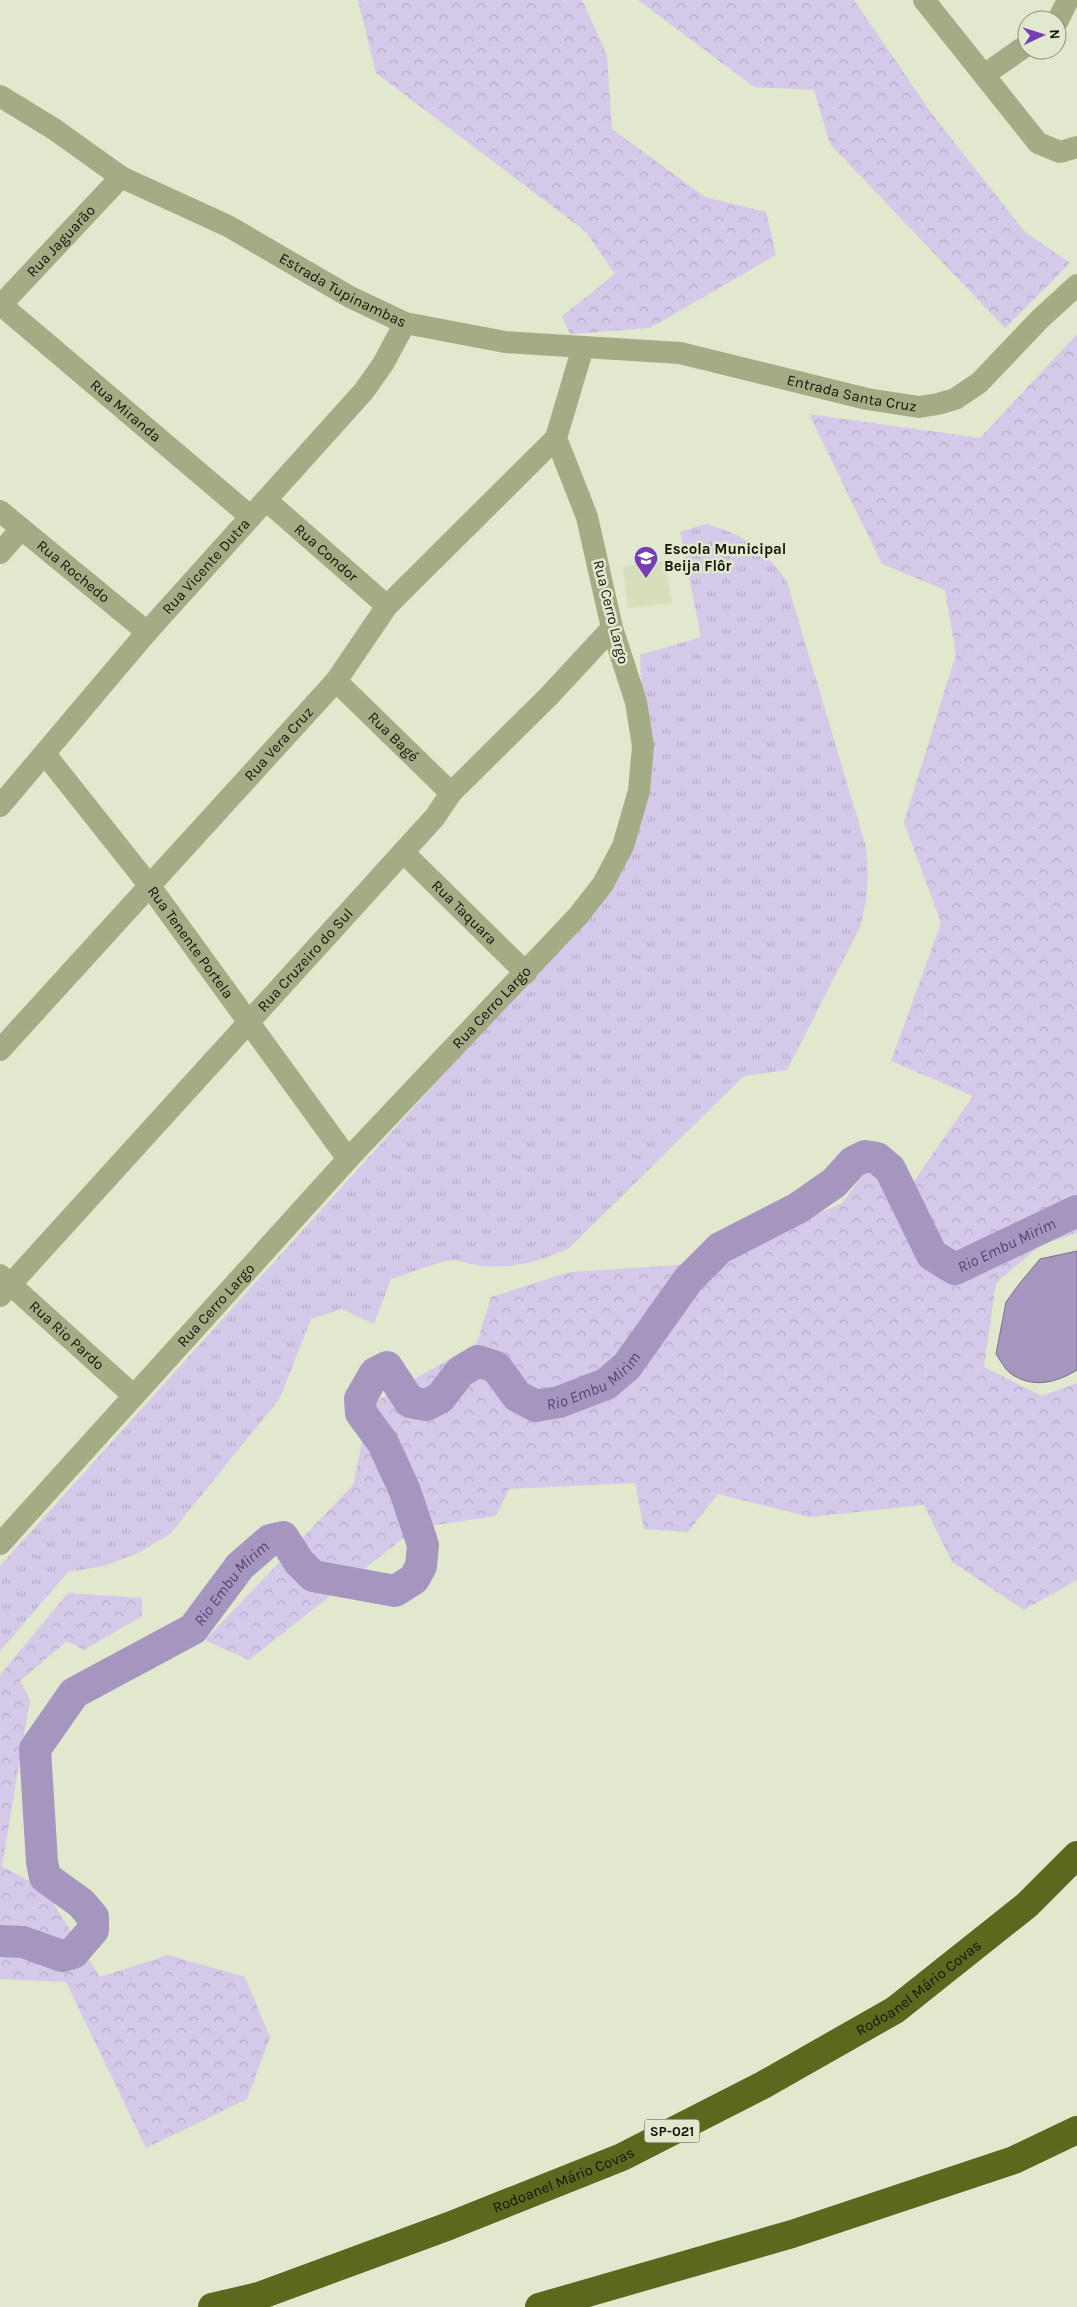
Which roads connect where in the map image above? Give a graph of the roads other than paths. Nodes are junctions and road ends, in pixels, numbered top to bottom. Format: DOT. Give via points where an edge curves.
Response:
graph roads {
  1 [pos="924,0"];
  2 [pos="1017,52"];
  3 [pos="984,76"];
  4 [pos="0,96"];
  5 [pos="1077,147"];
  6 [pos="121,176"];
  7 [pos="1075,291"];
  8 [pos="0,305"];
  9 [pos="405,323"];
  10 [pos="583,347"];
  11 [pos="556,438"];
  12 [pos="266,500"];
  13 [pos="0,511"];
  14 [pos="251,517"];
  15 [pos="21,529"];
  16 [pos="0,553"];
  17 [pos="386,606"];
  18 [pos="612,628"];
  19 [pos="147,632"];
  20 [pos="336,681"];
  21 [pos="45,754"];
  22 [pos="451,793"];
  23 [pos="0,806"];
  24 [pos="403,852"];
  25 [pos="149,885"];
  26 [pos="526,973"];
  27 [pos="249,1021"];
  28 [pos="0,1050"];
  29 [pos="348,1159"];
  30 [pos="3,1285"];
  31 [pos="134,1396"];
  32 [pos="0,1544"];
  33 [pos="1077,1855"];
  34 [pos="1077,2130"];
  35 [pos="212,2307"];
  36 [pos="539,2307"];
  1 -- 3 [label="street"];
  2 -- 3 [label="street"];
  3 -- 5 [label="street" via="1038,143 1060,152"];
  4 -- 6 [label="street, Estrada Tupinambas"];
  6 -- 8 [label="street, Rua Jaguarão"];
  6 -- 9 [label="street, Estrada Tupinambas" via="228,226 350,297"];
  7 -- 10 [label="street, Entrada Santa Cruz" via="979,383 955,398 919,407 866,399 680,353"];
  8 -- 14 [label="street, Rua Miranda"];
  9 -- 10 [label="street, Estrada Tupinambas" via="505,342"];
  9 -- 12 [label="street, Rua Vicente Dutra" via="364,391"];
  10 -- 11 [label="street"];
  11 -- 17 [label="street, Rua Vera Cruz"];
  11 -- 18 [label="street, Rua Cerro Largo" via="587,517"];
  12 -- 14 [label="street, Rua Vicente Dutra"];
  12 -- 17 [label="street, Rua Condor"];
  13 -- 15 [label="street, Rua Rochedo"];
  14 -- 19 [label="street, Rua Vicente Dutra"];
  15 -- 16 [label="street"];
  15 -- 19 [label="street, Rua Rochedo"];
  17 -- 20 [label="street, Rua Vera Cruz"];
  18 -- 22 [label="street, Rua Cruzeiro do Sul"];
  18 -- 26 [label="street, Rua Cerro Largo" via="636,702 643,746 639,791 622,846 603,884"];
  19 -- 21 [label="street, Rua Vicente Dutra"];
  20 -- 22 [label="street, Rua Bagé"];
  20 -- 25 [label="street, Rua Vera Cruz"];
  21 -- 23 [label="street, Rua Vicente Dutra"];
  21 -- 25 [label="street, Rua Tenente Portela"];
  22 -- 24 [label="street, Rua Cruzeiro do Sul" via="435,817"];
  24 -- 26 [label="street, Rua Taquara"];
  24 -- 27 [label="street, Rua Cruzeiro do Sul"];
  25 -- 27 [label="street, Rua Tenente Portela"];
  25 -- 28 [label="street, Rua Vera Cruz"];
  26 -- 29 [label="street, Rua Cerro Largo"];
  27 -- 29 [label="street, Rua Tenente Portela"];
  27 -- 30 [label="street, Rua Cruzeiro do Sul"];
  29 -- 31 [label="street, Rua Cerro Largo"];
  30 -- 31 [label="street, Rua Rio Pardo"];
  31 -- 32 [label="street, Rua Cerro Largo"];
  33 -- 35 [label="highway, Rodoanel Mário Covas / SP-021" via="1027,1905 895,2010 763,2085 604,2164 449,2226 268,2292"];
  34 -- 36 [label="highway" via="1014,2160 829,2222"];
}
